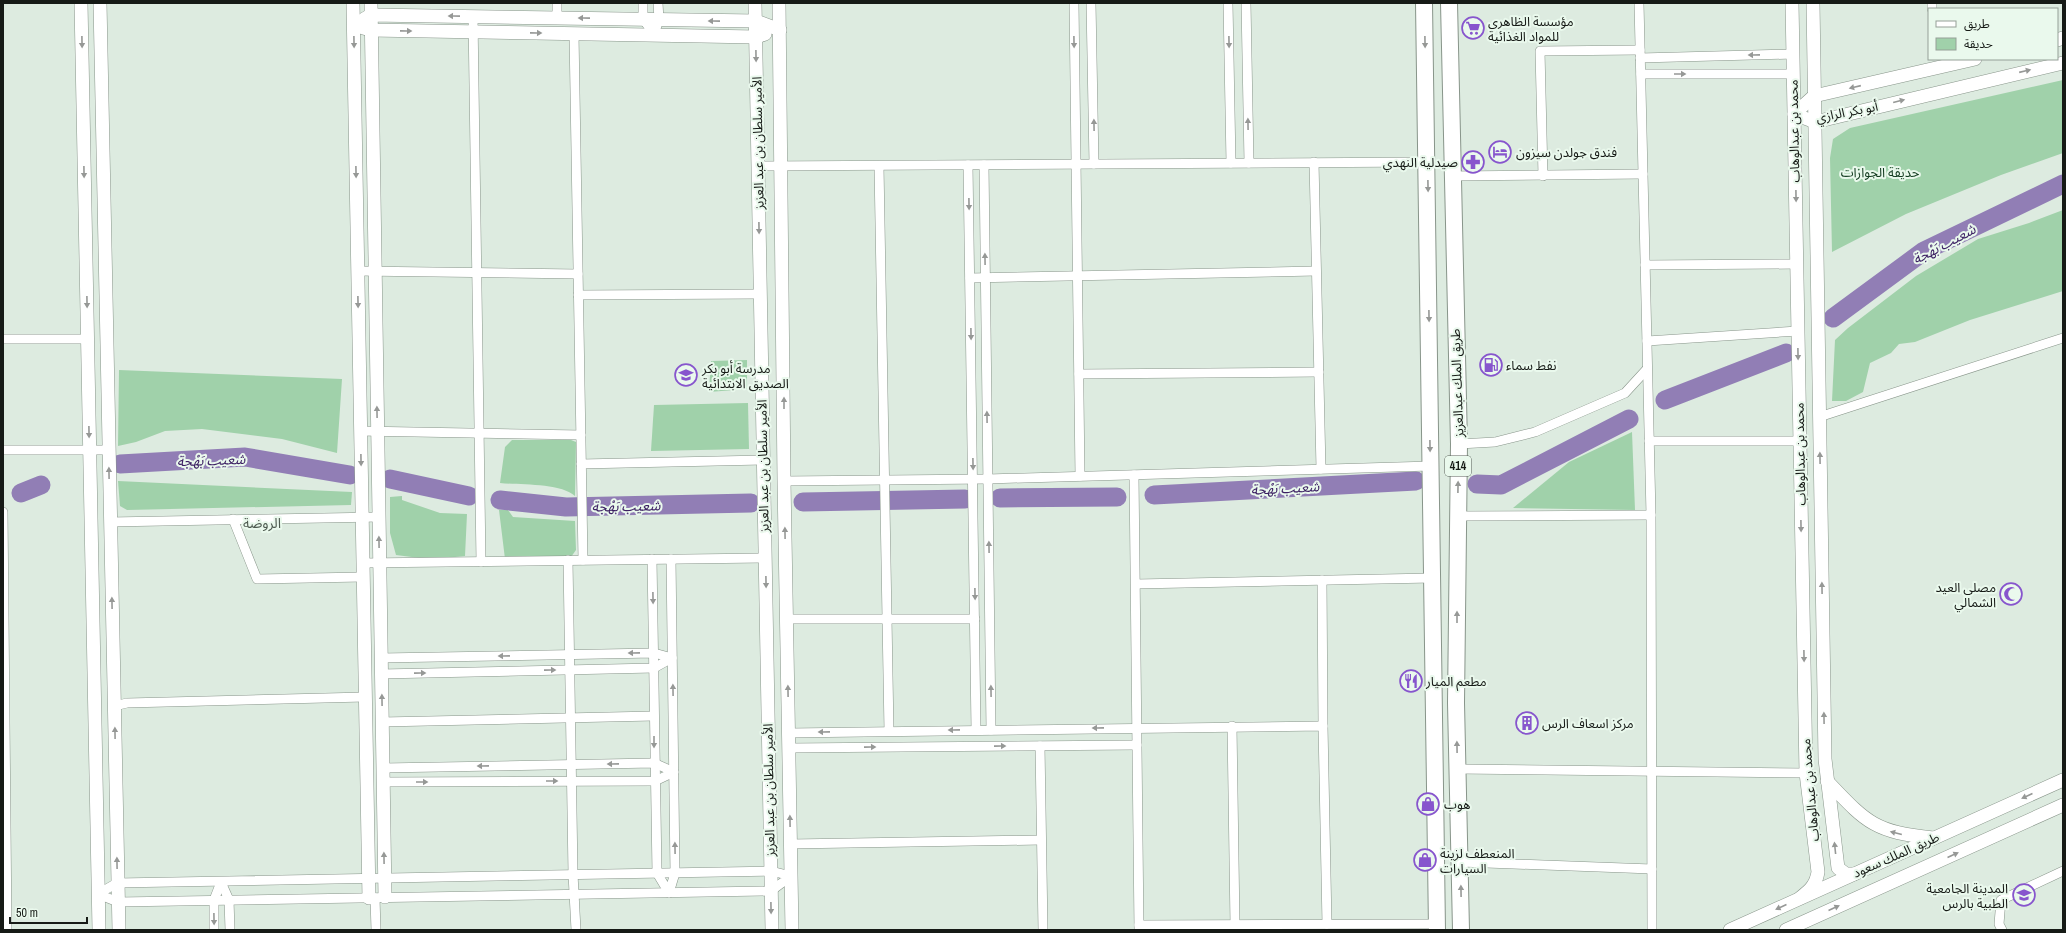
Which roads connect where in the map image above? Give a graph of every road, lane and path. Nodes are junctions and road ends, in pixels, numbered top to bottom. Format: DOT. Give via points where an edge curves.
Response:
graph roads {
  1 [pos="81,3"];
  2 [pos="100,3"];
  3 [pos="353,3"];
  4 [pos="557,3"];
  5 [pos="643,3"];
  6 [pos="658,3"];
  7 [pos="755,3"];
  8 [pos="779,3"];
  9 [pos="1074,3"];
  10 [pos="1092,3"];
  11 [pos="1228,3"];
  12 [pos="1246,3"];
  13 [pos="1424,3"];
  14 [pos="1449,3"];
  15 [pos="1639,3"];
  16 [pos="1792,3"];
  17 [pos="1813,3"];
  18 [pos="371,9"];
  19 [pos="473,17"];
  20 [pos="557,18"];
  21 [pos="643,19"];
  22 [pos="659,20"];
  23 [pos="756,21"];
  24 [pos="354,25"];
  25 [pos="371,30"];
  26 [pos="780,30"];
  27 [pos="473,32"];
  28 [pos="574,34"];
  29 [pos="654,34"];
  30 [pos="756,37"];
  31 [pos="1640,54"];
  32 [pos="1793,54"];
  33 [pos="1967,60"];
  34 [pos="2063,63"];
  35 [pos="1934,64"];
  36 [pos="1641,74"];
  37 [pos="1793,74"];
  38 [pos="1814,96"];
  39 [pos="1794,114"];
  40 [pos="1815,122"];
  41 [pos="1314,162"];
  42 [pos="1427,162"];
  43 [pos="1231,163"];
  44 [pos="1249,163"];
  45 [pos="1077,164"];
  46 [pos="1094,164"];
  47 [pos="968,165"];
  48 [pos="984,165"];
  49 [pos="758,166"];
  50 [pos="782,166"];
  51 [pos="879,166"];
  52 [pos="1643,174"];
  53 [pos="1452,176"];
  54 [pos="1543,176"];
  55 [pos="1797,264"];
  56 [pos="1645,265"];
  57 [pos="358,271"];
  58 [pos="375,271"];
  59 [pos="1316,271"];
  60 [pos="476,273"];
  61 [pos="578,274"];
  62 [pos="1078,276"];
  63 [pos="970,278"];
  64 [pos="985,278"];
  65 [pos="760,294"];
  66 [pos="578,295"];
  67 [pos="1798,331"];
  68 [pos="2063,338"];
  69 [pos="3,339"];
  70 [pos="87,339"];
  71 [pos="1647,341"];
  72 [pos="1647,369"];
  73 [pos="1319,372"];
  74 [pos="1079,374"];
  75 [pos="1820,417"];
  76 [pos="360,431"];
  77 [pos="378,432"];
  78 [pos="479,434"];
  79 [pos="581,435"];
  80 [pos="1649,441"];
  81 [pos="1800,441"];
  82 [pos="1459,444"];
  83 [pos="3,450"];
  84 [pos="109,450"];
  85 [pos="90,451"];
  86 [pos="763,460"];
  87 [pos="581,464"];
  88 [pos="1431,466"];
  89 [pos="1322,470"];
  90 [pos="1134,475"];
  91 [pos="1080,476"];
  92 [pos="973,479"];
  93 [pos="988,479"];
  94 [pos="885,480"];
  95 [pos="784,481"];
  96 [pos="3,512"];
  97 [pos="1650,515"];
  98 [pos="1457,516"];
  99 [pos="362,517"];
  100 [pos="379,517"];
  101 [pos="233,520"];
  102 [pos="110,522"];
  103 [pos="765,558"];
  104 [pos="652,559"];
  105 [pos="671,559"];
  106 [pos="568,560"];
  107 [pos="583,560"];
  108 [pos="481,562"];
  109 [pos="363,563"];
  110 [pos="380,563"];
  111 [pos="363,577"];
  112 [pos="1432,578"];
  113 [pos="1322,580"];
  114 [pos="1136,584"];
  115 [pos="787,619"];
  116 [pos="887,619"];
  117 [pos="975,619"];
  118 [pos="4,621"];
  119 [pos="654,653"];
  120 [pos="569,654"];
  121 [pos="381,658"];
  122 [pos="672,658"];
  123 [pos="654,668"];
  124 [pos="570,670"];
  125 [pos="381,674"];
  126 [pos="365,697"];
  127 [pos="114,706"];
  128 [pos="654,716"];
  129 [pos="570,718"];
  130 [pos="382,722"];
  131 [pos="1232,726"];
  132 [pos="1323,726"];
  133 [pos="1137,728"];
  134 [pos="976,730"];
  135 [pos="991,730"];
  136 [pos="889,731"];
  137 [pos="789,733"];
  138 [pos="1138,745"];
  139 [pos="1040,746"];
  140 [pos="789,748"];
  141 [pos="654,763"];
  142 [pos="571,765"];
  143 [pos="4,768"];
  144 [pos="383,768"];
  145 [pos="1458,769"];
  146 [pos="1652,771"];
  147 [pos="674,772"];
  148 [pos="1806,773"];
  149 [pos="2063,780"];
  150 [pos="571,781"];
  151 [pos="655,781"];
  152 [pos="1827,781"];
  153 [pos="383,782"];
  154 [pos="2063,805"];
  155 [pos="1935,838"];
  156 [pos="1041,840"];
  157 [pos="791,844"];
  158 [pos="1460,862"];
  159 [pos="1652,869"];
  160 [pos="771,871"];
  161 [pos="2063,871"];
  162 [pos="657,873"];
  163 [pos="675,873"];
  164 [pos="573,874"];
  165 [pos="1854,874"];
  166 [pos="791,876"];
  167 [pos="369,878"];
  168 [pos="384,878"];
  169 [pos="221,882"];
  170 [pos="118,884"];
  171 [pos="771,891"];
  172 [pos="669,893"];
  173 [pos="98,894"];
  174 [pos="574,894"];
  175 [pos="376,897"];
  176 [pos="1800,898"];
  177 [pos="214,900"];
  178 [pos="229,900"];
  179 [pos="118,902"];
  180 [pos="1327,924"];
  181 [pos="1235,925"];
  182 [pos="1139,927"];
  183 [pos="1437,927"];
  184 [pos="7,930"];
  185 [pos="99,930"];
  186 [pos="119,930"];
  187 [pos="214,930"];
  188 [pos="230,930"];
  189 [pos="376,930"];
  190 [pos="576,930"];
  191 [pos="772,930"];
  192 [pos="792,930"];
  193 [pos="1043,930"];
  194 [pos="1462,930"];
  195 [pos="1652,930"];
  196 [pos="1730,930"];
  197 [pos="1786,930"];
  198 [pos="2002,930"];
  1 -- 70 [label="street, one-way"];
  2 -- 84 [label="street"];
  3 -- 24 [label="street"];
  4 -- 20 [label="street"];
  5 -- 21 [label="street"];
  6 -- 22 [label="street"];
  7 -- 23 [label="street, الأمير سلطان بن عبد العزيز"];
  8 -- 26 [label="street, الأمير سلطان بن عبد العزيز"];
  9 -- 45 [label="street, one-way"];
  46 -- 10 [label="street, one-way"];
  11 -- 43 [label="street, one-way"];
  44 -- 12 [label="street, one-way"];
  13 -- 42 [label="highway, طريق الملك عبدالعزيز / 414, one-way"];
  14 -- 53 [label="highway, طريق الملك عبدالعزيز / 414"];
  15 -- 31 [label="street"];
  16 -- 32 [label="street, محمد بن عبدالوهاب"];
  17 -- 38 [label="street, محمد بن عبدالوهاب"];
  19 -- 18 [label="street, one-way"];
  18 -- 24 [label="street"];
  18 -- 25 [label="street"];
  19 -- 20 [label="street"];
  19 -- 27 [label="street"];
  21 -- 20 [label="street, one-way"];
  21 -- 22 [label="street"];
  21 -- 29 [label="street"];
  23 -- 22 [label="street, one-way"];
  22 -- 29 [label="street"];
  23 -- 26 [label="street"];
  23 -- 30 [label="street, الأمير سلطان بن عبد العزيز"];
  24 -- 25 [label="street"];
  24 -- 57 [label="street, one-way"];
  25 -- 27 [label="street, one-way"];
  25 -- 58 [label="street"];
  26 -- 30 [label="street"];
  26 -- 50 [label="street, الأمير سلطان بن عبد العزيز"];
  27 -- 28 [label="street, one-way"];
  27 -- 60 [label="street"];
  28 -- 29 [label="street"];
  28 -- 61 [label="street"];
  29 -- 30 [label="street"];
  30 -- 49 [label="street, الأمير سلطان بن عبد العزيز, one-way"];
  32 -- 31 [label="street, one-way"];
  31 -- 36 [label="street"];
  31 -- 54 [label="street" via="1540,51"];
  32 -- 37 [label="street, محمد بن عبدالوهاب"];
  33 -- 35 [label="street, أبو بكر الرازي"];
  40 -- 34 [label="street, أبو بكر الرازي, one-way"];
  35 -- 38 [label="street, أبو بكر الرازي, one-way"];
  36 -- 37 [label="street, one-way"];
  36 -- 52 [label="street"];
  37 -- 39 [label="street, محمد بن عبدالوهاب"];
  38 -- 39 [label="street, أبو بكر الرازي"];
  38 -- 40 [label="street, محمد بن عبدالوهاب"];
  39 -- 40 [label="street, أبو بكر الرازي"];
  39 -- 55 [label="street, محمد بن عبدالوهاب, one-way"];
  40 -- 75 [label="street, محمد بن عبدالوهاب"];
  41 -- 42 [label="street"];
  41 -- 44 [label="street"];
  41 -- 59 [label="street"];
  42 -- 88 [label="highway, طريق الملك عبدالعزيز / 414, one-way"];
  43 -- 44 [label="street"];
  43 -- 46 [label="street"];
  45 -- 46 [label="street"];
  45 -- 48 [label="street"];
  45 -- 62 [label="street"];
  47 -- 48 [label="street"];
  47 -- 51 [label="street"];
  47 -- 63 [label="street, one-way"];
  64 -- 48 [label="street, one-way"];
  49 -- 50 [label="street"];
  49 -- 65 [label="street, الأمير سلطان بن عبد العزيز, one-way"];
  50 -- 51 [label="street"];
  95 -- 50 [label="street, الأمير سلطان بن عبد العزيز, one-way"];
  51 -- 94 [label="street"];
  52 -- 54 [label="street"];
  52 -- 56 [label="street"];
  53 -- 54 [label="street"];
  53 -- 82 [label="highway, طريق الملك عبدالعزيز / 414"];
  55 -- 56 [label="street"];
  55 -- 67 [label="street, محمد بن عبدالوهاب"];
  56 -- 71 [label="street"];
  57 -- 58 [label="street"];
  57 -- 76 [label="street, one-way"];
  58 -- 60 [label="street"];
  77 -- 58 [label="street, one-way"];
  59 -- 62 [label="street"];
  59 -- 73 [label="street"];
  60 -- 61 [label="street"];
  60 -- 78 [label="street"];
  61 -- 66 [label="street"];
  62 -- 64 [label="street"];
  62 -- 74 [label="street"];
  63 -- 64 [label="street"];
  63 -- 92 [label="street, one-way"];
  93 -- 64 [label="street, one-way"];
  65 -- 66 [label="street"];
  65 -- 86 [label="street, الأمير سلطان بن عبد العزيز"];
  66 -- 79 [label="street"];
  67 -- 71 [label="street"];
  67 -- 81 [label="street, محمد بن عبدالوهاب, one-way"];
  68 -- 75 [label="street"];
  69 -- 70 [label="street"];
  70 -- 85 [label="street, one-way"];
  71 -- 72 [label="street"];
  72 -- 80 [label="street"];
  72 -- 82 [label="street" via="1625,393 1535,432 1495,442"];
  73 -- 74 [label="street"];
  73 -- 89 [label="street"];
  74 -- 91 [label="street"];
  152 -- 75 [label="street, محمد بن عبدالوهاب, one-way"];
  76 -- 77 [label="street"];
  76 -- 99 [label="street, one-way"];
  77 -- 78 [label="street"];
  77 -- 100 [label="street"];
  78 -- 79 [label="street"];
  78 -- 108 [label="street"];
  79 -- 87 [label="street"];
  80 -- 81 [label="street"];
  80 -- 97 [label="street"];
  81 -- 148 [label="street, محمد بن عبدالوهاب, one-way"];
  98 -- 82 [label="highway, طريق الملك عبدالعزيز / 414, one-way"];
  83 -- 85 [label="street"];
  84 -- 85 [label="street"];
  102 -- 84 [label="street, one-way"];
  85 -- 173 [label="street"];
  86 -- 87 [label="street"];
  86 -- 103 [label="street, الأمير سلطان بن عبد العزيز"];
  87 -- 107 [label="street"];
  88 -- 89 [label="street"];
  88 -- 112 [label="highway, طريق الملك عبدالعزيز / 414"];
  89 -- 90 [label="street"];
  90 -- 91 [label="street"];
  90 -- 114 [label="street"];
  91 -- 93 [label="street"];
  92 -- 93 [label="street"];
  92 -- 94 [label="street"];
  92 -- 117 [label="street, one-way"];
  135 -- 93 [label="street, one-way"];
  94 -- 95 [label="street"];
  94 -- 116 [label="street"];
  115 -- 95 [label="street, الأمير سلطان بن عبد العزيز, one-way"];
  96 -- 118 [label="street"];
  97 -- 98 [label="street"];
  97 -- 146 [label="street"];
  145 -- 98 [label="highway, طريق الملك عبدالعزيز / 414, one-way"];
  99 -- 100 [label="street"];
  99 -- 101 [label="street"];
  99 -- 109 [label="street"];
  110 -- 100 [label="street, one-way"];
  101 -- 102 [label="street"];
  101 -- 111 [label="street" via="256,579"];
  127 -- 102 [label="street, one-way"];
  103 -- 105 [label="street"];
  103 -- 160 [label="street, الأمير سلطان بن عبد العزيز, one-way"];
  104 -- 105 [label="street"];
  104 -- 107 [label="street"];
  104 -- 119 [label="street, one-way"];
  105 -- 122 [label="street"];
  106 -- 107 [label="street"];
  106 -- 108 [label="street"];
  106 -- 120 [label="street"];
  108 -- 110 [label="street"];
  109 -- 110 [label="street"];
  109 -- 111 [label="street"];
  110 -- 121 [label="street"];
  111 -- 126 [label="street"];
  112 -- 113 [label="street"];
  112 -- 183 [label="highway, طريق الملك عبدالعزيز / 414"];
  113 -- 114 [label="street"];
  113 -- 132 [label="street"];
  114 -- 133 [label="street"];
  115 -- 116 [label="street"];
  137 -- 115 [label="street, الأمير سلطان بن عبد العزيز, one-way"];
  116 -- 117 [label="street"];
  116 -- 136 [label="street"];
  117 -- 134 [label="street"];
  118 -- 143 [label="street"];
  119 -- 120 [label="street, one-way"];
  119 -- 122 [label="street"];
  119 -- 123 [label="street"];
  120 -- 121 [label="street, one-way"];
  120 -- 124 [label="street"];
  121 -- 125 [label="street"];
  122 -- 123 [label="street"];
  147 -- 122 [label="street, one-way"];
  123 -- 124 [label="street"];
  123 -- 128 [label="street"];
  125 -- 124 [label="street, one-way"];
  124 -- 129 [label="street"];
  130 -- 125 [label="street, one-way"];
  126 -- 127 [label="street" via="127,703"];
  126 -- 167 [label="street"];
  170 -- 127 [label="street, one-way"];
  128 -- 129 [label="street"];
  128 -- 141 [label="street, one-way"];
  129 -- 130 [label="street"];
  129 -- 142 [label="street"];
  130 -- 144 [label="street"];
  131 -- 132 [label="street"];
  131 -- 133 [label="street"];
  131 -- 181 [label="street"];
  132 -- 180 [label="street"];
  133 -- 135 [label="street, one-way"];
  133 -- 138 [label="street"];
  134 -- 135 [label="street"];
  134 -- 136 [label="street, one-way"];
  136 -- 137 [label="street, one-way"];
  137 -- 140 [label="street, الأمير سلطان بن عبد العزيز"];
  138 -- 139 [label="street"];
  138 -- 182 [label="street"];
  140 -- 139 [label="street, one-way"];
  139 -- 156 [label="street"];
  157 -- 140 [label="street, الأمير سلطان بن عبد العزيز, one-way"];
  141 -- 142 [label="street, one-way"];
  141 -- 147 [label="street"];
  141 -- 151 [label="street"];
  142 -- 144 [label="street, one-way"];
  142 -- 150 [label="street"];
  143 -- 184 [label="street"];
  144 -- 153 [label="street"];
  145 -- 146 [label="street"];
  145 -- 158 [label="highway, طريق الملك عبدالعزيز / 414"];
  146 -- 148 [label="street"];
  146 -- 159 [label="street"];
  147 -- 151 [label="street"];
  163 -- 147 [label="street, one-way"];
  148 -- 176 [label="street, محمد بن عبدالوهاب" via="1818,872 1812,888"];
  149 -- 155 [label="street, طريق الملك سعود, one-way"];
  150 -- 151 [label="street"];
  153 -- 150 [label="street, one-way"];
  150 -- 164 [label="street"];
  151 -- 162 [label="street"];
  155 -- 152 [label="street, one-way" via="1904,835 1874,825 1860,816"];
  165 -- 152 [label="street, محمد بن عبدالوهاب, one-way" via="1846,874 1838,868"];
  168 -- 153 [label="street, one-way"];
  197 -- 154 [label="street, طريق الملك سعود, one-way"];
  155 -- 165 [label="street, طريق الملك سعود"];
  156 -- 157 [label="street"];
  156 -- 193 [label="street"];
  157 -- 166 [label="street, الأمير سلطان بن عبد العزيز"];
  158 -- 159 [label="street"];
  194 -- 158 [label="highway, طريق الملك عبدالعزيز / 414, one-way"];
  159 -- 195 [label="street"];
  160 -- 163 [label="street"];
  160 -- 166 [label="street"];
  160 -- 171 [label="street, الأمير سلطان بن عبد العزيز"];
  161 -- 198 [label="street" via="2001,900 1999,924"];
  162 -- 163 [label="street"];
  162 -- 164 [label="street"];
  162 -- 172 [label="street"];
  163 -- 172 [label="street"];
  164 -- 168 [label="street"];
  164 -- 174 [label="street"];
  165 -- 176 [label="street, طريق الملك سعود"];
  166 -- 171 [label="street"];
  166 -- 192 [label="street, الأمير سلطان بن عبد العزيز"];
  167 -- 168 [label="street"];
  167 -- 169 [label="street"];
  167 -- 175 [label="street"];
  168 -- 175 [label="street"];
  169 -- 170 [label="street"];
  169 -- 177 [label="street"];
  169 -- 178 [label="street"];
  170 -- 173 [label="street"];
  170 -- 179 [label="street"];
  171 -- 172 [label="street"];
  171 -- 191 [label="street, الأمير سلطان بن عبد العزيز, one-way"];
  172 -- 174 [label="street"];
  173 -- 179 [label="street"];
  173 -- 185 [label="street"];
  174 -- 175 [label="street"];
  174 -- 190 [label="street"];
  175 -- 178 [label="street"];
  175 -- 189 [label="street"];
  176 -- 196 [label="street, طريق الملك سعود, one-way"];
  177 -- 178 [label="street"];
  177 -- 179 [label="street"];
  177 -- 187 [label="street, one-way"];
  178 -- 188 [label="street"];
  179 -- 186 [label="street"];
  180 -- 181 [label="street"];
  180 -- 183 [label="street"];
  181 -- 182 [label="street"];
}
